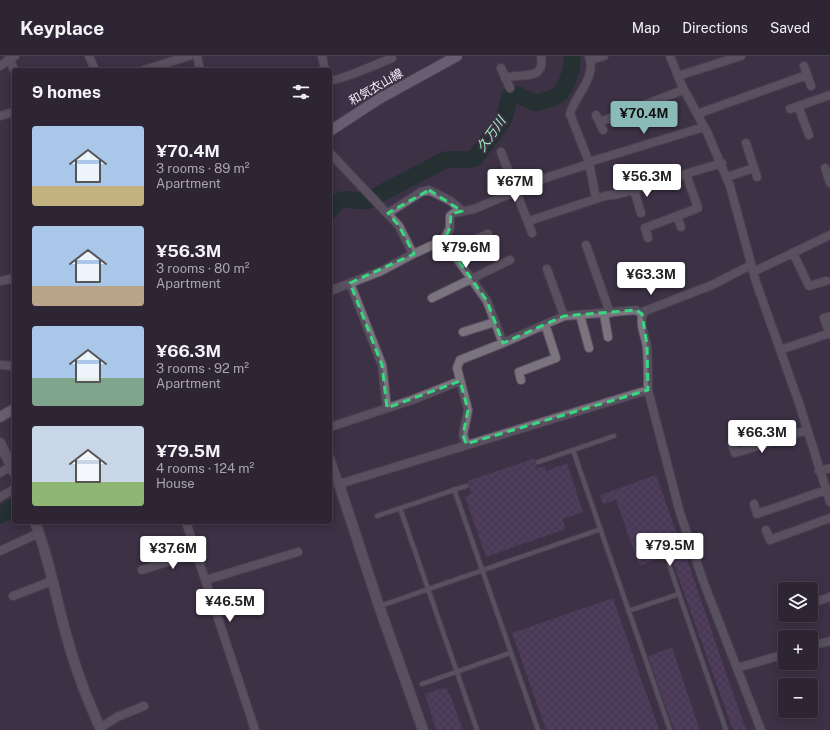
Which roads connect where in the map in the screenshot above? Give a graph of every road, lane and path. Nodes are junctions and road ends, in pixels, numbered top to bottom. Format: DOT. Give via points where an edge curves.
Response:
graph roads {
  1 [pos="89,56"];
  2 [pos="189,56"];
  3 [pos="197,56"];
  4 [pos="322,56"];
  5 [pos="391,56"];
  6 [pos="457,56"];
  7 [pos="541,56"];
  8 [pos="604,56"];
  9 [pos="670,56"];
  10 [pos="741,56"];
  11 [pos="11,57"];
  12 [pos="590,58"];
  13 [pos="0,66"];
  14 [pos="804,66"];
  15 [pos="14,68"];
  16 [pos="94,68"];
  17 [pos="150,68"];
  18 [pos="200,68"];
  19 [pos="325,68"];
  20 [pos="502,68"];
  21 [pos="807,75"];
  22 [pos="678,76"];
  23 [pos="505,78"];
  24 [pos="332,80"];
  25 [pos="811,86"];
  26 [pos="510,88"];
  27 [pos="684,90"];
  28 [pos="830,95"];
  29 [pos="798,106"];
  30 [pos="790,109"];
  31 [pos="12,113"];
  32 [pos="697,114"];
  33 [pos="0,116"];
  34 [pos="704,127"];
  35 [pos="332,129"];
  36 [pos="603,130"];
  37 [pos="809,135"];
  38 [pos="746,143"];
  39 [pos="501,152"];
  40 [pos="332,155"];
  41 [pos="589,163"];
  42 [pos="722,163"];
  43 [pos="754,168"];
  44 [pos="686,174"];
  45 [pos="727,177"];
  46 [pos="757,177"];
  47 [pos="634,190"];
  48 [pos="517,191"];
  49 [pos="596,199"];
  50 [pos="462,211"];
  51 [pos="388,213"];
  52 [pos="641,213"];
  53 [pos="677,216"];
  54 [pos="529,221"];
  55 [pos="681,227"];
  56 [pos="532,233"];
  57 [pos="488,234"];
  58 [pos="830,236"];
  59 [pos="648,238"];
  60 [pos="444,240"];
  61 [pos="586,245"];
  62 [pos="454,253"];
  63 [pos="793,253"];
  64 [pos="413,254"];
  65 [pos="510,260"];
  66 [pos="752,268"];
  67 [pos="547,269"];
  68 [pos="12,278"];
  69 [pos="471,278"];
  70 [pos="0,281"];
  71 [pos="826,281"];
  72 [pos="350,283"];
  73 [pos="332,290"];
  74 [pos="432,298"];
  75 [pos="607,314"];
  76 [pos="642,314"];
  77 [pos="580,315"];
  78 [pos="564,316"];
  79 [pos="830,316"];
  80 [pos="495,322"];
  81 [pos="545,324"];
  82 [pos="463,332"];
  83 [pos="830,334"];
  84 [pos="608,337"];
  85 [pos="503,343"];
  86 [pos="589,348"];
  87 [pos="780,350"];
  88 [pos="0,365"];
  89 [pos="12,366"];
  90 [pos="521,380"];
  91 [pos="460,381"];
  92 [pos="648,390"];
  93 [pos="387,408"];
  94 [pos="12,410"];
  95 [pos="0,417"];
  96 [pos="332,426"];
  97 [pos="807,430"];
  98 [pos="614,436"];
  99 [pos="0,443"];
  100 [pos="466,444"];
  101 [pos="732,444"];
  102 [pos="573,450"];
  103 [pos="538,462"];
  104 [pos="332,464"];
  105 [pos="12,466"];
  106 [pos="830,468"];
  107 [pos="819,471"];
  108 [pos="0,473"];
  109 [pos="339,484"];
  110 [pos="466,486"];
  111 [pos="454,489"];
  112 [pos="12,490"];
  113 [pos="826,490"];
  114 [pos="0,497"];
  115 [pos="830,502"];
  116 [pos="754,504"];
  117 [pos="400,508"];
  118 [pos="377,516"];
  119 [pos="830,518"];
  120 [pos="36,524"];
  121 [pos="188,524"];
  122 [pos="600,529"];
  123 [pos="766,530"];
  124 [pos="39,533"];
  125 [pos="0,551"];
  126 [pos="197,552"];
  127 [pos="298,552"];
  128 [pos="669,564"];
  129 [pos="142,570"];
  130 [pos="482,570"];
  131 [pos="206,580"];
  132 [pos="52,581"];
  133 [pos="428,589"];
  134 [pos="679,594"];
  135 [pos="13,596"];
  136 [pos="830,598"];
  137 [pos="818,601"];
  138 [pos="379,606"];
  139 [pos="628,611"];
  140 [pos="830,641"];
  141 [pos="818,644"];
  142 [pos="510,653"];
  143 [pos="778,656"];
  144 [pos="737,668"];
  145 [pos="457,671"];
  146 [pos="422,684"];
  147 [pos="144,706"];
  148 [pos="101,729"];
  149 [pos="255,730"];
  150 [pos="422,730"];
  151 [pos="478,730"];
  152 [pos="538,730"];
  153 [pos="670,730"];
  154 [pos="726,730"];
  155 [pos="761,730"];
  1 -- 16 [label="street"];
  2 -- 17 [label="street"];
  3 -- 18 [label="street"];
  4 -- 19 [label="street"];
  5 -- 24 [label="street" via="392,58 339,80"];
  6 -- 35 [label="main road, 和気衣山線" via="379,99"];
  7 -- 23 [label="street" via="540,65 534,75 511,75"];
  8 -- 12 [label="street"];
  9 -- 22 [label="street"];
  10 -- 22 [label="street"];
  11 -- 13 [label="street"];
  11 -- 15 [label="street"];
  12 -- 41 [label="street" via="585,88 572,106 570,114"];
  14 -- 21 [label="street"];
  20 -- 23 [label="street"];
  21 -- 25 [label="street"];
  21 -- 32 [label="street"];
  22 -- 27 [label="street"];
  23 -- 26 [label="street"];
  27 -- 32 [label="street"];
  27 -- 36 [label="street" via="598,118"];
  28 -- 29 [label="street"];
  29 -- 30 [label="street"];
  29 -- 37 [label="street"];
  31 -- 33 [label="street"];
  32 -- 34 [label="street"];
  34 -- 41 [label="street"];
  34 -- 42 [label="street"];
  38 -- 43 [label="street"];
  39 -- 48 [label="street"];
  40 -- 51 [label="street"];
  41 -- 48 [label="street" via="542,179"];
  41 -- 49 [label="street"];
  42 -- 44 [label="street"];
  42 -- 45 [label="street"];
  43 -- 45 [label="street"];
  43 -- 46 [label="street"];
  44 -- 47 [label="street"];
  44 -- 53 [label="street" via="698,208"];
  45 -- 66 [label="street" via="738,209"];
  47 -- 49 [label="street"];
  47 -- 52 [label="street"];
  48 -- 50 [label="street" via="483,206"];
  48 -- 54 [label="street"];
  49 -- 54 [label="street"];
  50 -- 51 [label="street" via="451,201 429,190"];
  50 -- 60 [label="street" via="450,216 450,228"];
  51 -- 64 [label="street" via="399,226"];
  53 -- 55 [label="street"];
  53 -- 59 [label="street" via="645,228"];
  54 -- 56 [label="street"];
  57 -- 62 [label="street" via="464,244"];
  58 -- 63 [label="street"];
  60 -- 62 [label="street"];
  60 -- 64 [label="street"];
  61 -- 75 [label="street"];
  62 -- 69 [label="street"];
  63 -- 66 [label="street"];
  63 -- 71 [label="street" via="809,286"];
  64 -- 72 [label="street" via="381,271"];
  65 -- 69 [label="street"];
  66 -- 76 [label="street" via="650,307"];
  66 -- 87 [label="street"];
  67 -- 78 [label="street"];
  68 -- 70 [label="street"];
  69 -- 74 [label="street"];
  69 -- 80 [label="street" via="487,301"];
  72 -- 73 [label="street"];
  72 -- 93 [label="street" via="382,365"];
  75 -- 76 [label="street" via="636,310"];
  75 -- 77 [label="street"];
  75 -- 84 [label="street"];
  76 -- 92 [label="street" via="647,345"];
  77 -- 78 [label="street"];
  77 -- 86 [label="street"];
  78 -- 81 [label="street"];
  79 -- 83 [label="street" via="824,318"];
  80 -- 82 [label="street"];
  80 -- 85 [label="street"];
  81 -- 85 [label="street"];
  81 -- 90 [label="street" via="556,358 519,372"];
  83 -- 87 [label="street"];
  85 -- 91 [label="street" via="460,360 457,368"];
  87 -- 97 [label="street"];
  88 -- 89 [label="street"];
  91 -- 93 [label="street"];
  91 -- 100 [label="street" via="468,410 464,435"];
  92 -- 100 [label="street"];
  92 -- 144 [label="street" via="680,513"];
  93 -- 96 [label="street"];
  94 -- 95 [label="main road"];
  97 -- 101 [label="street" via="735,453"];
  97 -- 107 [label="street"];
  98 -- 102 [label="lane"];
  99 -- 105 [label="street"];
  100 -- 109 [label="street"];
  102 -- 103 [label="lane"];
  102 -- 122 [label="lane"];
  104 -- 109 [label="street"];
  105 -- 108 [label="street"];
  106 -- 107 [label="street"];
  107 -- 113 [label="street"];
  109 -- 138 [label="street"];
  110 -- 111 [label="lane"];
  111 -- 117 [label="lane"];
  111 -- 130 [label="lane"];
  112 -- 114 [label="street"];
  113 -- 115 [label="street"];
  113 -- 116 [label="street" via="757,514"];
  117 -- 118 [label="lane"];
  117 -- 133 [label="lane"];
  119 -- 123 [label="street" via="770,540"];
  120 -- 124 [label="street"];
  121 -- 126 [label="street"];
  122 -- 130 [label="lane"];
  122 -- 139 [label="lane"];
  124 -- 125 [label="street"];
  124 -- 132 [label="street"];
  126 -- 129 [label="street"];
  126 -- 131 [label="street"];
  127 -- 131 [label="street"];
  128 -- 134 [label="lane"];
  130 -- 133 [label="lane"];
  130 -- 142 [label="lane"];
  131 -- 149 [label="street"];
  132 -- 135 [label="street"];
  132 -- 148 [label="street" via="81,682"];
  133 -- 138 [label="lane"];
  133 -- 145 [label="lane"];
  134 -- 139 [label="lane"];
  134 -- 154 [label="lane"];
  136 -- 137 [label="street"];
  138 -- 150 [label="street"];
  139 -- 153 [label="lane"];
  140 -- 141 [label="street"];
  142 -- 145 [label="lane"];
  142 -- 152 [label="lane"];
  143 -- 144 [label="street"];
  144 -- 155 [label="street"];
  145 -- 146 [label="lane"];
  145 -- 151 [label="lane"];
  147 -- 148 [label="street" via="117,717"];
}
